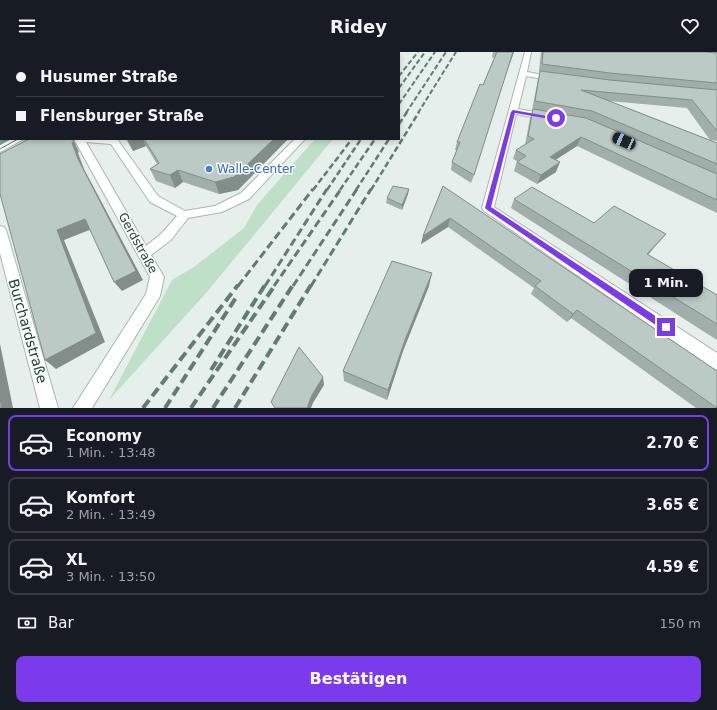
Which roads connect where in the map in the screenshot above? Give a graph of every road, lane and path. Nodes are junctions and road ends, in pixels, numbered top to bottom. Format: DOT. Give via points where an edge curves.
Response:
graph roads {
  1 [pos="528,52"];
  2 [pos="522,73"];
  3 [pos="564,80"];
  4 [pos="513,112"];
  5 [pos="556,118"];
  6 [pos="17,140"];
  7 [pos="27,140"];
  8 [pos="299,140"];
  9 [pos="81,143"];
  10 [pos="0,149"];
  11 [pos="0,156"];
  12 [pos="184,215"];
  13 [pos="0,230"];
  14 [pos="144,253"];
  15 [pos="717,362"];
  16 [pos="49,408"];
  17 [pos="82,408"];
  1 -- 2 [label="street"];
  2 -- 3 [label="street"];
  2 -- 4 [label="street"];
  4 -- 5 [label="street"];
  4 -- 15 [label="street" via="488,208"];
  6 -- 10 [label="street"];
  7 -- 11 [label="main road"];
  8 -- 12 [label="street" via="245,196 218,209"];
  9 -- 12 [label="street" via="114,141 154,199"];
  9 -- 14 [label="street, Gerdstraße"];
  12 -- 14 [label="street" via="171,234 156,248"];
  13 -- 16 [label="street, Burchardstraße"];
  14 -- 17 [label="street, Gerdstraße" via="157,278 153,296"];
}
